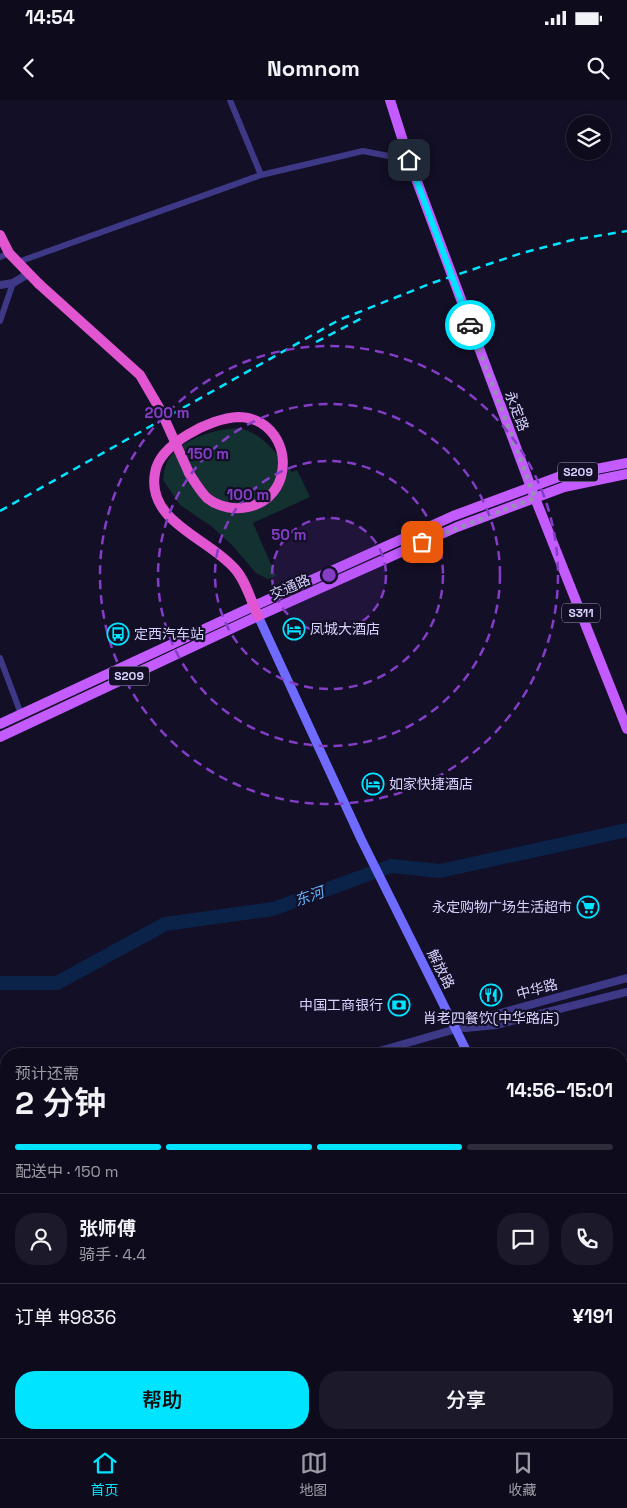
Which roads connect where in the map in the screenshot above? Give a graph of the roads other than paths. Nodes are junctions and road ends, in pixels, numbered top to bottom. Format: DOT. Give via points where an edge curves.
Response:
graph roads {
  1 [pos="230,100"];
  2 [pos="390,100"];
  3 [pos="409,160"];
  4 [pos="261,175"];
  5 [pos="0,234"];
  6 [pos="5,255"];
  7 [pos="18,262"];
  8 [pos="28,274"];
  9 [pos="13,284"];
  10 [pos="0,285"];
  11 [pos="0,321"];
  12 [pos="627,463"];
  13 [pos="627,474"];
  14 [pos="531,487"];
  15 [pos="535,498"];
  16 [pos="254,606"];
  17 [pos="258,616"];
  18 [pos="0,658"];
  19 [pos="21,714"];
  20 [pos="0,724"];
  21 [pos="627,729"];
  22 [pos="0,737"];
  23 [pos="627,978"];
  24 [pos="627,992"];
  25 [pos="456,1029"];
  26 [pos="390,1048"];
  27 [pos="465,1048"];
  1 -- 4 [label="street"];
  2 -- 3 [label="main road, 永定路"];
  3 -- 4 [label="street" via="364,151"];
  3 -- 14 [label="main road, 永定路"];
  4 -- 7 [label="street"];
  5 -- 6 [label="highway"];
  6 -- 7 [label="highway"];
  7 -- 8 [label="highway"];
  8 -- 9 [label="street"];
  8 -- 16 [label="highway, bridge" via="140,374 160,411 190,473 206,497 233,509 248,508 262,502 273,492 284,465 278,439 270,429 254,420 235,417 192,432 170,445 160,457 155,472 154,488 158,503 167,516 236,569"];
  9 -- 10 [label="street"];
  9 -- 11 [label="street"];
  12 -- 14 [label="main road, 交通路 / S209" via="561,476"];
  13 -- 15 [label="main road, 交通路 / S209" via="564,486"];
  14 -- 15 [label="main road, 永定路"];
  14 -- 16 [label="main road, 交通路 / S209" via="453,516"];
  15 -- 17 [label="main road, 交通路 / S209" via="457,526"];
  15 -- 21 [label="main road, 永定路 / S311"];
  16 -- 17 [label="highway"];
  16 -- 19 [label="main road, 交通路 / S209"];
  17 -- 22 [label="main road, 交通路 / S209"];
  17 -- 25 [label="main road, 解放路" via="361,839"];
  18 -- 19 [label="street"];
  19 -- 20 [label="main road, 交通路 / S209"];
  23 -- 25 [label="street, 中华路" via="492,1015"];
  24 -- 25 [label="street, 中华路" via="496,1025"];
  25 -- 26 [label="street, 中华路"];
  25 -- 27 [label="main road, 解放路"];
}
